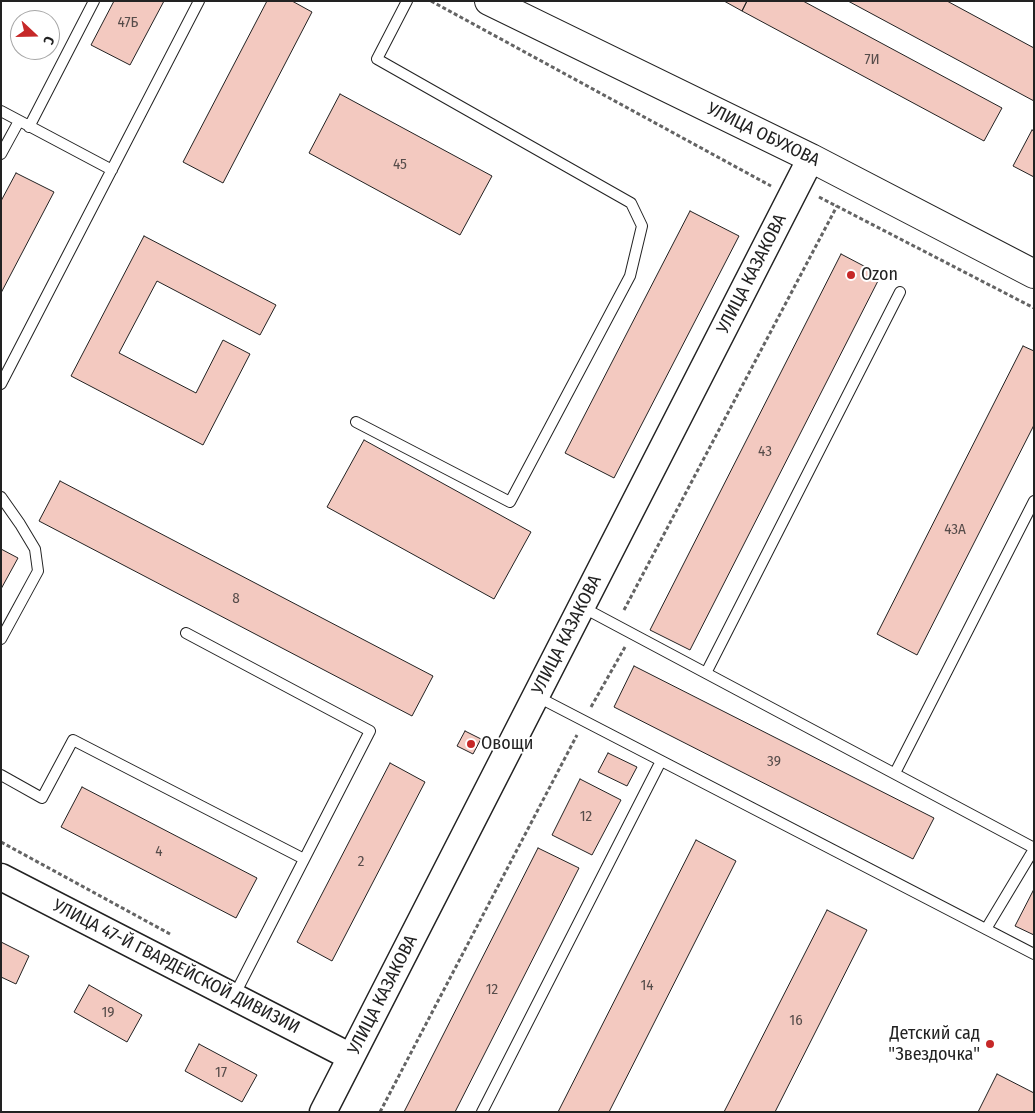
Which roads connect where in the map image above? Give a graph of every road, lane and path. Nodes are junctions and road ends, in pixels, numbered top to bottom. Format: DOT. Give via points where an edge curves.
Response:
graph roads {
  1 [pos="94,1"];
  2 [pos="199,1"];
  3 [pos="407,1"];
  4 [pos="431,1"];
  5 [pos="489,1"];
  6 [pos="1,111"];
  7 [pos="19,121"];
  8 [pos="29,127"];
  9 [pos="1,154"];
  10 [pos="811,158"];
  11 [pos="112,170"];
  12 [pos="794,191"];
  13 [pos="837,206"];
  14 [pos="1034,274"];
  15 [pos="900,292"];
  16 [pos="1034,308"];
  17 [pos="1,384"];
  18 [pos="356,422"];
  19 [pos="1,497"];
  20 [pos="1034,501"];
  21 [pos="582,607"];
  22 [pos="616,625"];
  23 [pos="186,633"];
  24 [pos="632,634"];
  25 [pos="1,639"];
  26 [pos="706,673"];
  27 [pos="536,696"];
  28 [pos="584,720"];
  29 [pos="661,761"];
  30 [pos="895,774"];
  31 [pos="1,775"];
  32 [pos="1034,848"];
  33 [pos="304,859"];
  34 [pos="1,877"];
  35 [pos="986,929"];
  36 [pos="1034,954"];
  37 [pos="233,997"];
  38 [pos="351,1057"];
  39 [pos="323,1112"];
  40 [pos="380,1112"];
  41 [pos="482,1112"];
  1 -- 8 [label="lane"];
  2 -- 11 [label="lane"];
  3 -- 18 [label="lane" via="377,59 631,203 642,226 630,276 510,502"];
  4 -- 12 [label="path"];
  5 -- 10 [label="main road, УЛИЦА ОБУХОВА"];
  6 -- 7 [label="lane"];
  7 -- 8 [label="lane"];
  7 -- 9 [label="lane"];
  8 -- 11 [label="lane"];
  10 -- 12 [label="street, УЛИЦА КАЗАКОВА"];
  10 -- 14 [label="main road, УЛИЦА ОБУХОВА"];
  11 -- 17 [label="lane"];
  12 -- 13 [label="path"];
  12 -- 21 [label="street, УЛИЦА КАЗАКОВА"];
  13 -- 16 [label="path"];
  13 -- 22 [label="path"];
  15 -- 26 [label="lane"];
  19 -- 25 [label="lane" via="35,549 38,571"];
  20 -- 30 [label="lane"];
  21 -- 22 [label="lane"];
  21 -- 27 [label="street, УЛИЦА КАЗАКОВА"];
  22 -- 24 [label="lane"];
  23 -- 33 [label="lane" via="370,731"];
  24 -- 26 [label="lane"];
  24 -- 28 [label="path"];
  26 -- 30 [label="lane"];
  27 -- 28 [label="lane"];
  27 -- 38 [label="street, УЛИЦА КАЗАКОВА"];
  28 -- 29 [label="lane"];
  28 -- 40 [label="path"];
  29 -- 35 [label="lane"];
  29 -- 41 [label="lane"];
  30 -- 32 [label="lane"];
  31 -- 33 [label="lane" via="42,798 73,740"];
  32 -- 35 [label="lane"];
  33 -- 37 [label="lane"];
  34 -- 37 [label="street, УЛИЦА 47-Й ГВАРДЕЙСКОЙ ДИВИЗИИ"];
  35 -- 36 [label="lane"];
  37 -- 38 [label="street, УЛИЦА 47-Й ГВАРДЕЙСКОЙ ДИВИЗИИ"];
  38 -- 39 [label="street, УЛИЦА КАЗАКОВА"];
}
